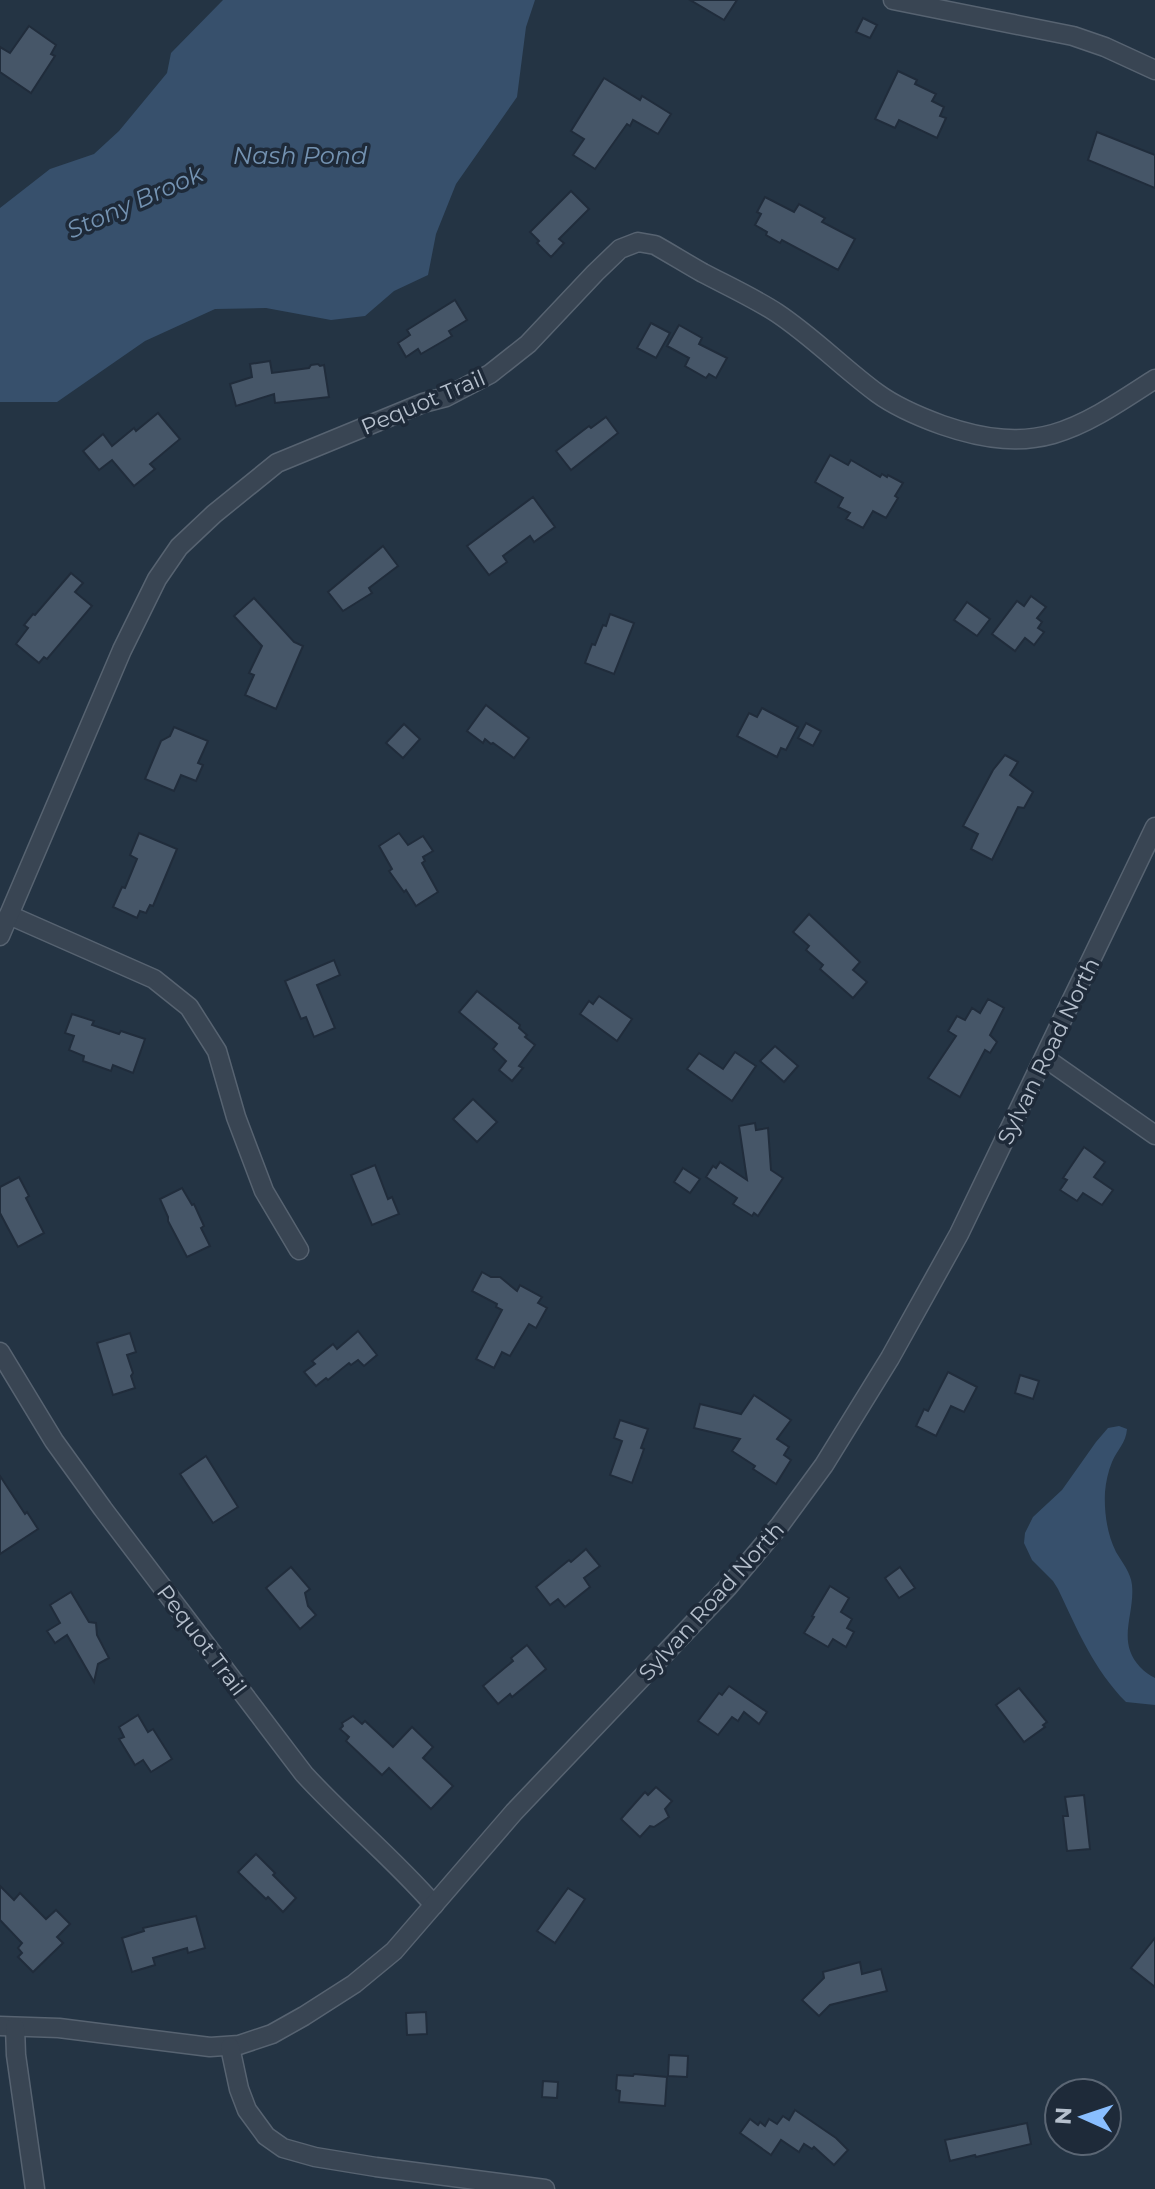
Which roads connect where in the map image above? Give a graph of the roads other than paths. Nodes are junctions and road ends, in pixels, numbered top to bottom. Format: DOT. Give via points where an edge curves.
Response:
graph roads {
  1 [pos="893,0"];
  2 [pos="921,3"];
  3 [pos="1155,70"];
  4 [pos="1155,379"];
  5 [pos="1155,827"];
  6 [pos="9,915"];
  7 [pos="0,936"];
  8 [pos="1045,1058"];
  9 [pos="1155,1135"];
  10 [pos="299,1250"];
  11 [pos="0,1352"];
  12 [pos="434,1905"];
  13 [pos="8,2026"];
  14 [pos="230,2047"];
  15 [pos="35,2189"];
  16 [pos="545,2189"];
  1 -- 2 [label="street"];
  2 -- 3 [label="street" via="1073,36"];
  4 -- 6 [label="street, Pequot Trail" via="1080,426 1025,439 984,437 900,406 778,313 655,245 630,244 490,374 446,397 277,463 179,547 122,650"];
  5 -- 8 [label="street, Sylvan Road North"];
  6 -- 7 [label="street, Pequot Trail"];
  6 -- 10 [label="street" via="154,979 189,1007 217,1051 264,1191"];
  8 -- 9 [label="street"];
  8 -- 12 [label="street, Sylvan Road North" via="934,1281 802,1497 709,1609 514,1812"];
  11 -- 12 [label="street, Pequot Trail" via="62,1452 296,1764"];
  12 -- 14 [label="street, Sylvan Road North" via="394,1951 354,1984 272,2034"];
  13 -- 14 [label="street, Sylvan Road North"];
  13 -- 15 [label="street"];
  14 -- 16 [label="street" via="247,2110 266,2136 283,2148 376,2167"];
}
